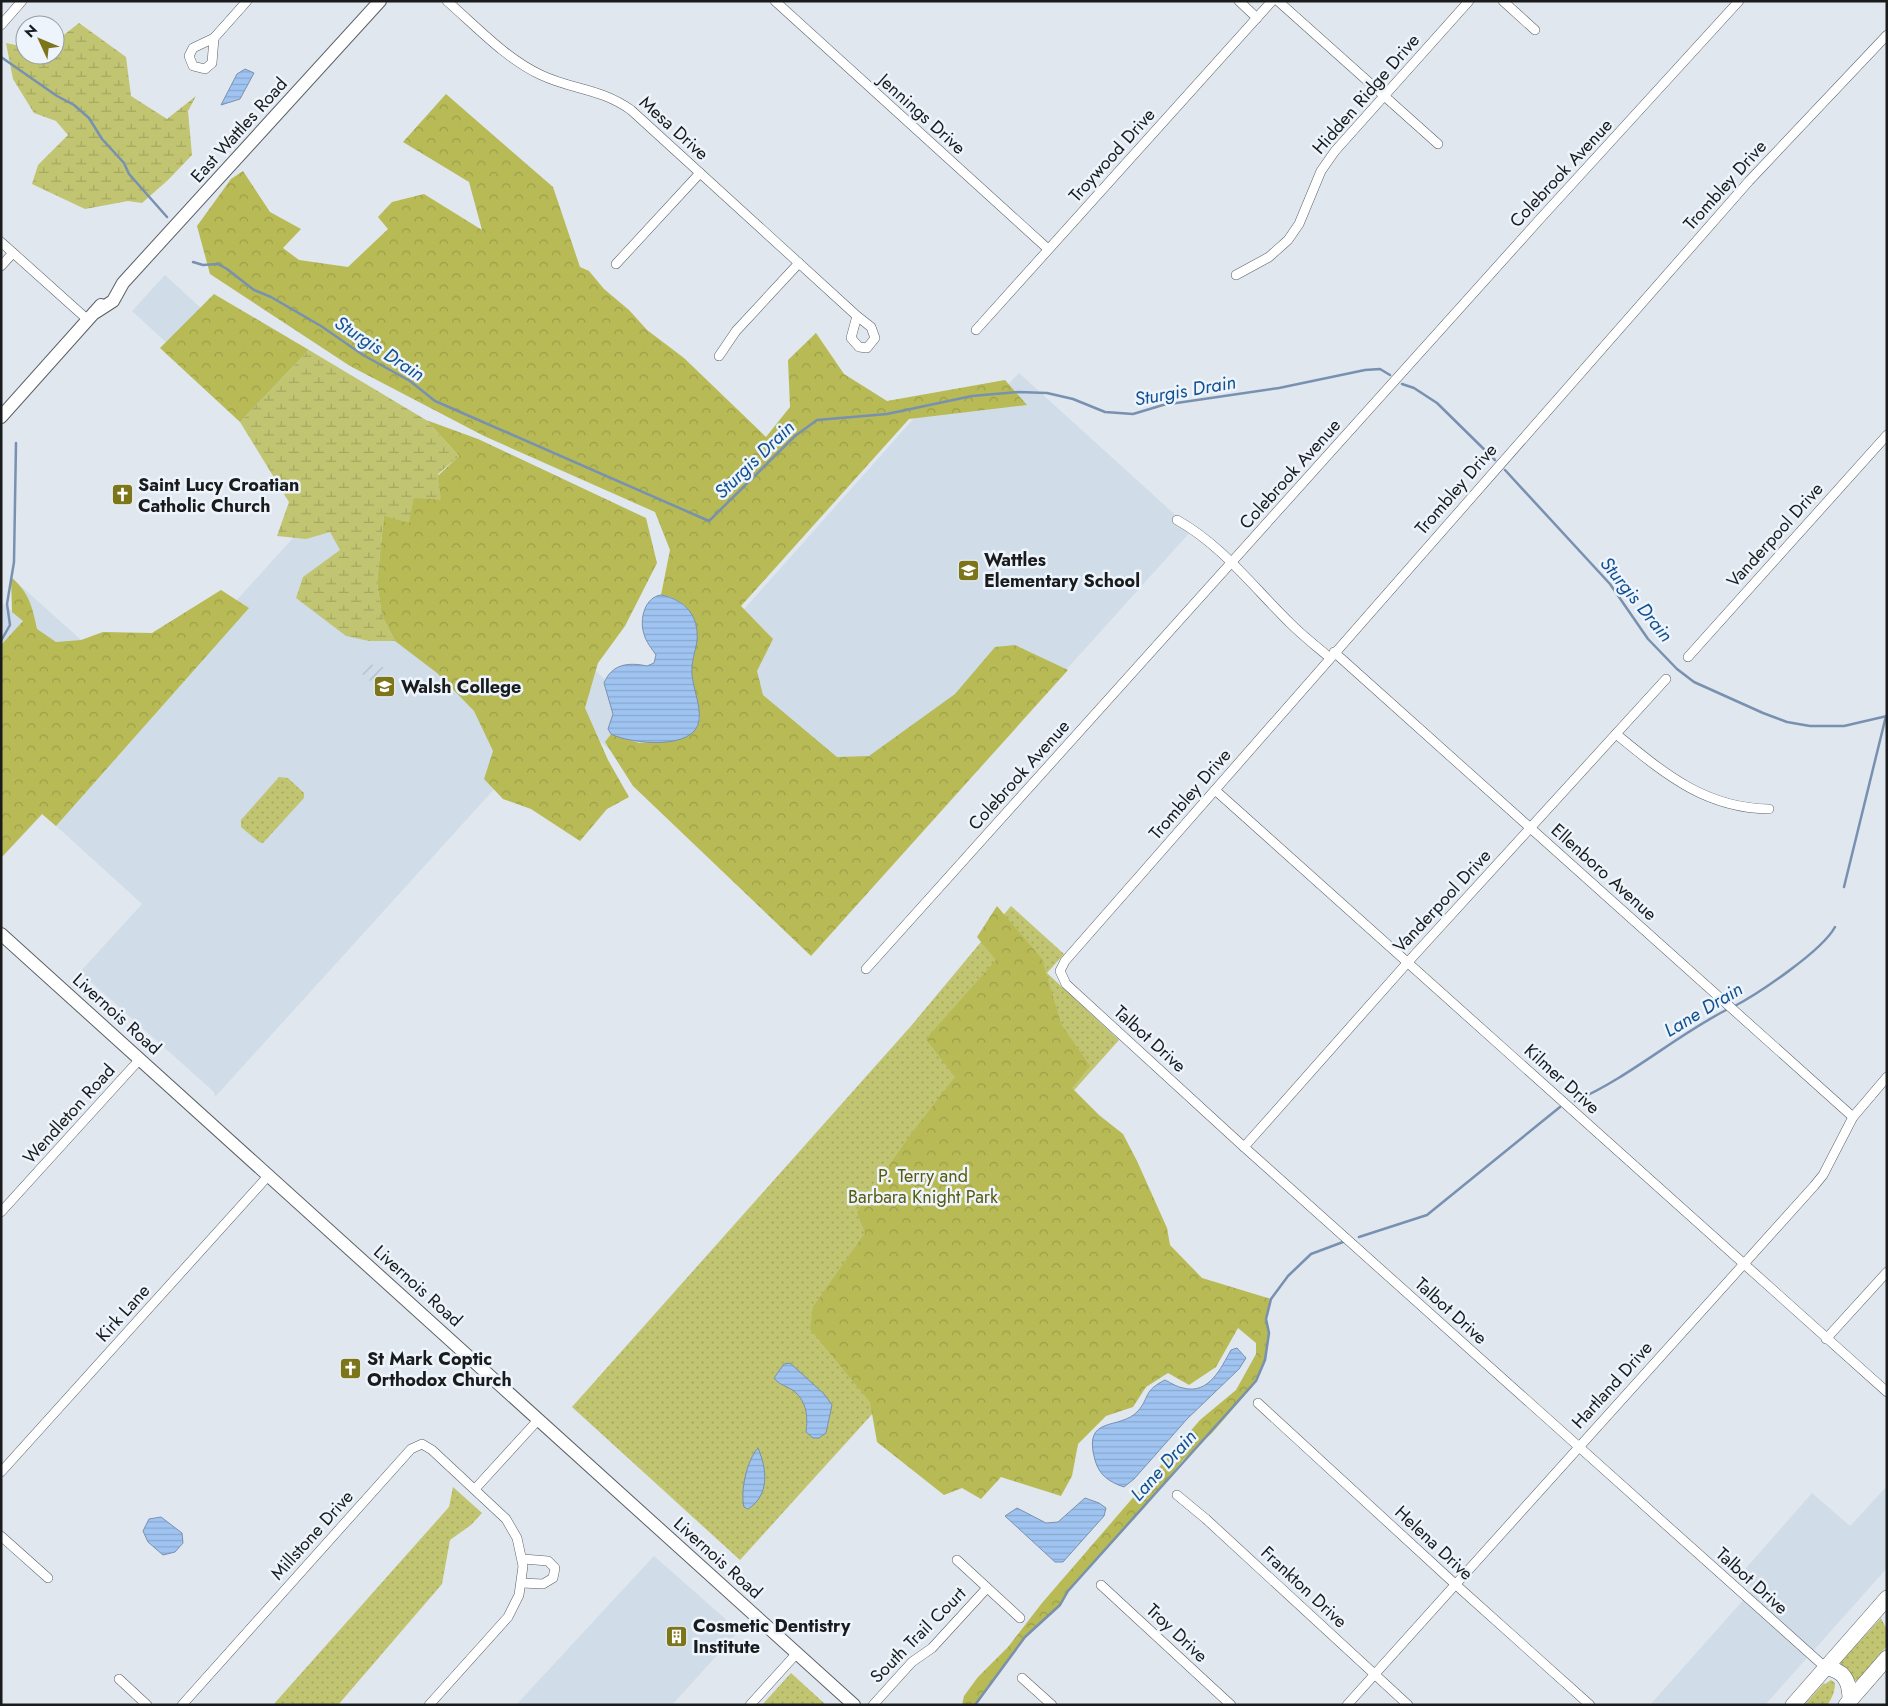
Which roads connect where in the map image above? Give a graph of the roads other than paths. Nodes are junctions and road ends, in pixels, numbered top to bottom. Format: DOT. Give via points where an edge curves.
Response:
graph roads {
  1 [pos="22,1"];
  2 [pos="247,1"];
  3 [pos="380,1"];
  4 [pos="448,1"];
  5 [pos="774,1"];
  6 [pos="1239,1"];
  7 [pos="1272,1"];
  8 [pos="1278,1"];
  9 [pos="1469,1"];
  10 [pos="1503,1"];
  11 [pos="1739,1"];
  12 [pos="1257,18"];
  13 [pos="1,25"];
  14 [pos="1536,30"];
  15 [pos="1887,35"];
  16 [pos="214,38"];
  17 [pos="1384,96"];
  18 [pos="1438,144"];
  19 [pos="700,173"];
  20 [pos="1,242"];
  21 [pos="1048,250"];
  22 [pos="13,253"];
  23 [pos="798,263"];
  24 [pos="616,264"];
  25 [pos="1,266"];
  26 [pos="1236,275"];
  27 [pos="92,316"];
  28 [pos="857,316"];
  29 [pos="976,330"];
  30 [pos="719,356"];
  31 [pos="1,417"];
  32 [pos="1887,436"];
  33 [pos="1176,520"];
  34 [pos="1232,563"];
  35 [pos="1332,655"];
  36 [pos="1688,657"];
  37 [pos="1666,679"];
  38 [pos="1616,734"];
  39 [pos="1215,790"];
  40 [pos="1769,809"];
  41 [pos="1531,828"];
  42 [pos="1,934"];
  43 [pos="1408,962"];
  44 [pos="866,969"];
  45 [pos="1060,972"];
  46 [pos="140,1059"];
  47 [pos="1887,1077"];
  48 [pos="1853,1116"];
  49 [pos="1244,1147"];
  50 [pos="269,1176"];
  51 [pos="1,1212"];
  52 [pos="1743,1263"];
  53 [pos="1887,1272"];
  54 [pos="1826,1340"];
  55 [pos="1887,1392"];
  56 [pos="1258,1403"];
  57 [pos="538,1420"];
  58 [pos="1578,1447"];
  59 [pos="1,1472"];
  60 [pos="475,1489"];
  61 [pos="1177,1495"];
  62 [pos="1,1536"];
  63 [pos="523,1560"];
  64 [pos="957,1560"];
  65 [pos="48,1578"];
  66 [pos="522,1583"];
  67 [pos="1454,1584"];
  68 [pos="1101,1585"];
  69 [pos="987,1588"];
  70 [pos="1887,1598"];
  71 [pos="1020,1618"];
  72 [pos="797,1653"];
  73 [pos="1887,1658"];
  74 [pos="1826,1668"];
  75 [pos="1374,1674"];
  76 [pos="1022,1678"];
  77 [pos="119,1679"];
  78 [pos="1849,1702"];
  79 [pos="147,1705"];
  80 [pos="182,1705"];
  81 [pos="429,1705"];
  82 [pos="750,1705"];
  83 [pos="854,1705"];
  84 [pos="873,1705"];
  85 [pos="1052,1705"];
  86 [pos="1231,1705"];
  87 [pos="1347,1705"];
  88 [pos="1408,1705"];
  89 [pos="1590,1705"];
  90 [pos="1794,1705"];
  1 -- 13 [label="street"];
  2 -- 16 [label="street"];
  3 -- 27 [label="main road, East Wattles Road" via="123,283 113,301"];
  4 -- 19 [label="street, Mesa Drive" via="513,59 532,71 623,104"];
  5 -- 21 [label="street, Jennings Drive"];
  6 -- 12 [label="street"];
  7 -- 12 [label="street, Troywood Drive"];
  8 -- 17 [label="street"];
  9 -- 17 [label="street, Hidden Ridge Drive"];
  10 -- 14 [label="street"];
  11 -- 34 [label="street, Colebrook Avenue"];
  12 -- 21 [label="street, Troywood Drive"];
  15 -- 35 [label="street, Trombley Drive" via="1749,181"];
  17 -- 18 [label="street"];
  17 -- 26 [label="street, Hidden Ridge Drive" via="1321,171 1299,224 1288,240 1269,258"];
  19 -- 23 [label="street, Mesa Drive"];
  19 -- 24 [label="street"];
  20 -- 22 [label="street"];
  21 -- 29 [label="street, Troywood Drive"];
  22 -- 25 [label="street"];
  22 -- 27 [label="street"];
  23 -- 28 [label="street, Mesa Drive"];
  23 -- 30 [label="street" via="736,332"];
  27 -- 31 [label="main road"];
  32 -- 36 [label="street, Vanderpool Drive"];
  33 -- 34 [label="street, Ellenboro Avenue" via="1195,530"];
  34 -- 35 [label="street, Ellenboro Avenue" via="1291,624"];
  34 -- 44 [label="street, Colebrook Avenue"];
  35 -- 39 [label="street, Trombley Drive"];
  35 -- 41 [label="street, Ellenboro Avenue"];
  37 -- 38 [label="street, Vanderpool Drive"];
  38 -- 40 [label="street" via="1693,791 1724,804"];
  38 -- 41 [label="street, Vanderpool Drive"];
  39 -- 43 [label="street, Kilmer Drive"];
  39 -- 45 [label="street, Trombley Drive" via="1065,961"];
  41 -- 43 [label="street, Vanderpool Drive"];
  41 -- 48 [label="street, Ellenboro Avenue"];
  42 -- 46 [label="main road, Livernois Road"];
  43 -- 49 [label="street, Vanderpool Drive"];
  43 -- 52 [label="street, Kilmer Drive"];
  45 -- 49 [label="street, Talbot Drive" via="1066,984"];
  46 -- 50 [label="main road, Livernois Road"];
  46 -- 51 [label="street, Wendleton Road"];
  47 -- 48 [label="street, Hartland Drive"];
  48 -- 52 [label="street, Hartland Drive" via="1823,1175"];
  49 -- 58 [label="street, Talbot Drive"];
  50 -- 57 [label="main road, Livernois Road"];
  50 -- 59 [label="street, Kirk Lane"];
  52 -- 54 [label="street, Kilmer Drive"];
  52 -- 58 [label="street, Hartland Drive"];
  53 -- 54 [label="street"];
  54 -- 55 [label="street, Kilmer Drive"];
  56 -- 67 [label="street, Helena Drive"];
  57 -- 60 [label="street"];
  57 -- 72 [label="main road, Livernois Road"];
  58 -- 67 [label="street, Hartland Drive"];
  58 -- 74 [label="street, Talbot Drive"];
  60 -- 63 [label="street, Millstone Drive" via="506,1519 517,1538"];
  60 -- 80 [label="street, Millstone Drive" via="426,1446 414,1446"];
  61 -- 75 [label="street, Frankton Drive"];
  62 -- 65 [label="street"];
  63 -- 66 [label="street, Millstone Drive"];
  63 -- 66 [label="street" via="548,1561 555,1568 553,1578 548,1582"];
  64 -- 69 [label="street, South Trail Court"];
  66 -- 81 [label="street, Millstone Drive" via="508,1617"];
  67 -- 75 [label="street, Hartland Drive"];
  67 -- 89 [label="street, Helena Drive"];
  68 -- 86 [label="street, Troy Drive"];
  69 -- 71 [label="street, South Trail Court"];
  69 -- 84 [label="street, South Trail Court"];
  70 -- 74 [label="main road"];
  72 -- 82 [label="street"];
  72 -- 83 [label="main road, Livernois Road"];
  73 -- 78 [label="main road"];
  74 -- 78 [label="main road" via="1835,1669 1845,1677 1850,1688"];
  74 -- 90 [label="main road"];
  75 -- 87 [label="street, Hartland Drive"];
  75 -- 88 [label="street, Frankton Drive"];
  76 -- 85 [label="street"];
  77 -- 79 [label="street"];
}
